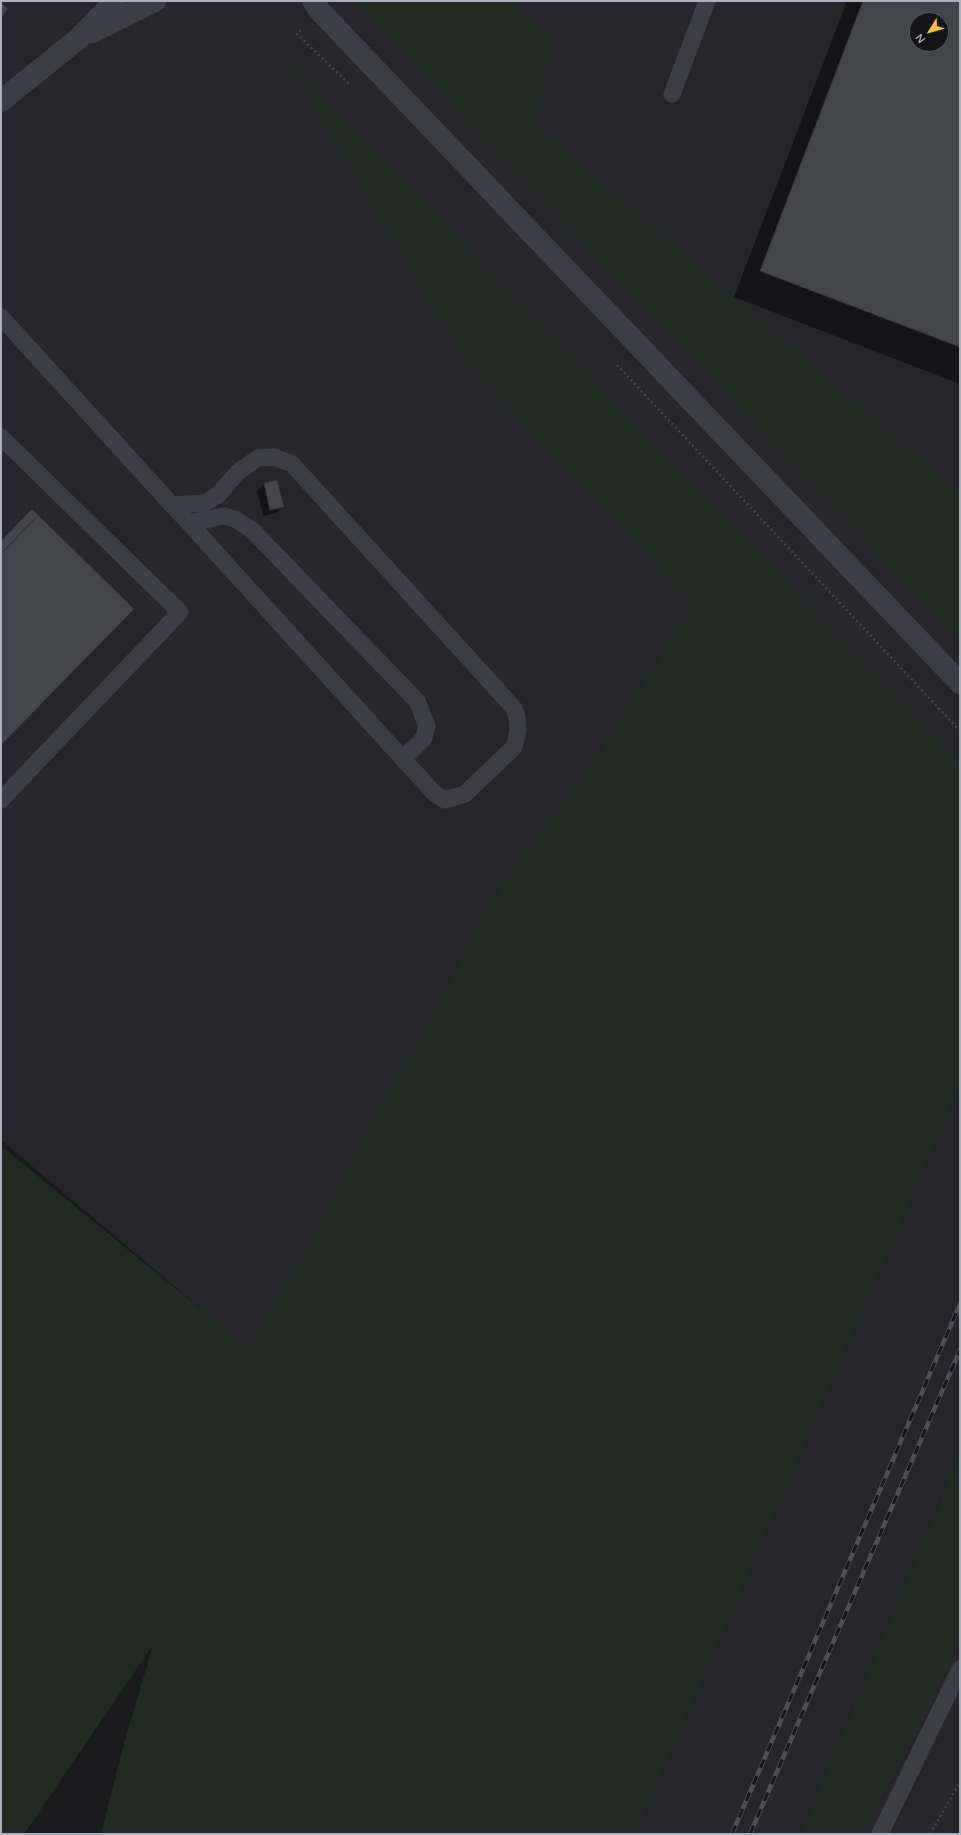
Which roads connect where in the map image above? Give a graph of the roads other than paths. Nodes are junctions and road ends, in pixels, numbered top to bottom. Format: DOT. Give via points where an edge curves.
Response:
graph roads {
  1 [pos="115,1"];
  2 [pos="155,1"];
  3 [pos="707,1"];
  4 [pos="312,4"];
  5 [pos="78,39"];
  6 [pos="672,94"];
  7 [pos="1,101"];
  8 [pos="1,317"];
  9 [pos="1,437"];
  10 [pos="172,505"];
  11 [pos="189,523"];
  12 [pos="960,683"];
  13 [pos="403,759"];
  14 [pos="1,800"];
  15 [pos="960,1669"];
  16 [pos="880,1834"];
  1 -- 5 [label="street"];
  2 -- 5 [label="street"];
  3 -- 6 [label="lane"];
  4 -- 12 [label="street"];
  5 -- 7 [label="street"];
  8 -- 10 [label="lane"];
  9 -- 14 [label="lane" via="180,612"];
  10 -- 11 [label="lane"];
  10 -- 13 [label="lane" via="205,503 218,495 238,472 258,458 274,457 292,464 513,707 517,716 518,731 514,747 465,794 445,800 434,793"];
  11 -- 13 [label="lane"];
  11 -- 13 [label="lane" via="225,516 252,530 417,701 428,726 424,738"];
  15 -- 16 [label="lane"];
}
